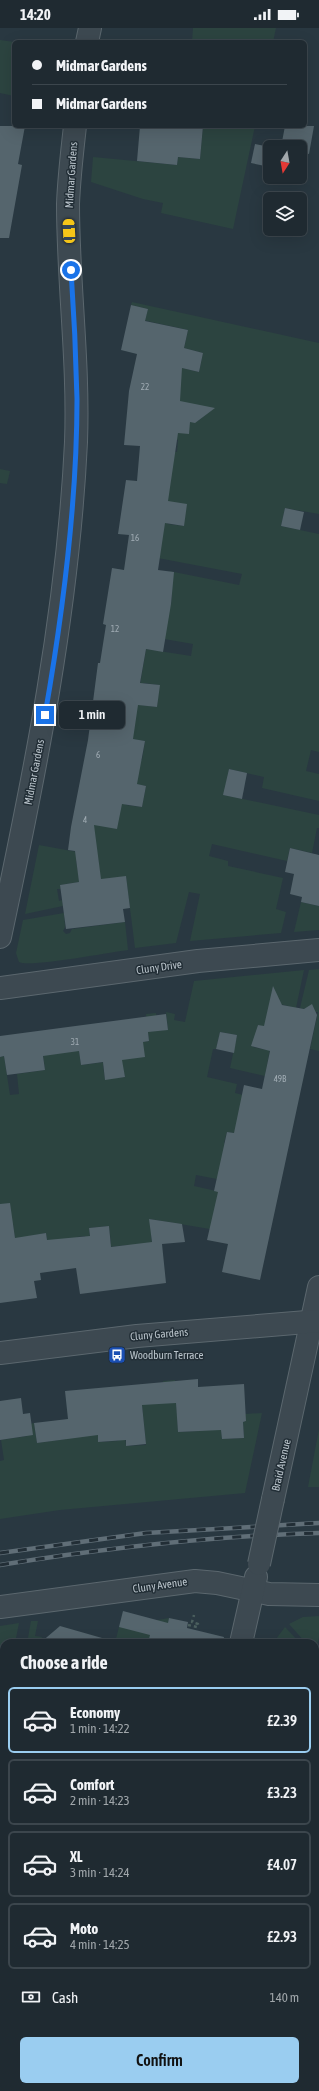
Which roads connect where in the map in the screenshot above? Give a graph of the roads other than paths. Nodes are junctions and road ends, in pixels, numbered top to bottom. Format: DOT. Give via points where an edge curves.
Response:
graph roads {
  1 [pos="90,28"];
  2 [pos="87,40"];
  3 [pos="75,128"];
  4 [pos="0,937"];
  5 [pos="319,950"];
  6 [pos="0,988"];
  7 [pos="319,1287"];
  8 [pos="315,1321"];
  9 [pos="0,1353"];
  10 [pos="253,1590"];
  11 [pos="319,1595"];
  12 [pos="0,1607"];
  13 [pos="242,1639"];
  1 -- 2 [label="street"];
  3 -- 4 [label="street, Midmar Gardens" via="68,202 77,400 70,526 48,700"];
  5 -- 6 [label="street, Cluny Drive" via="198,961"];
  7 -- 8 [label="street, Braid Avenue"];
  8 -- 9 [label="street, Cluny Gardens" via="123,1338"];
  8 -- 10 [label="street, Braid Avenue, bridge"];
  10 -- 11 [label="street, Cluny Avenue" via="270,1594"];
  10 -- 12 [label="street, Cluny Avenue" via="195,1581"];
  10 -- 13 [label="street, Braid Avenue"];
}
